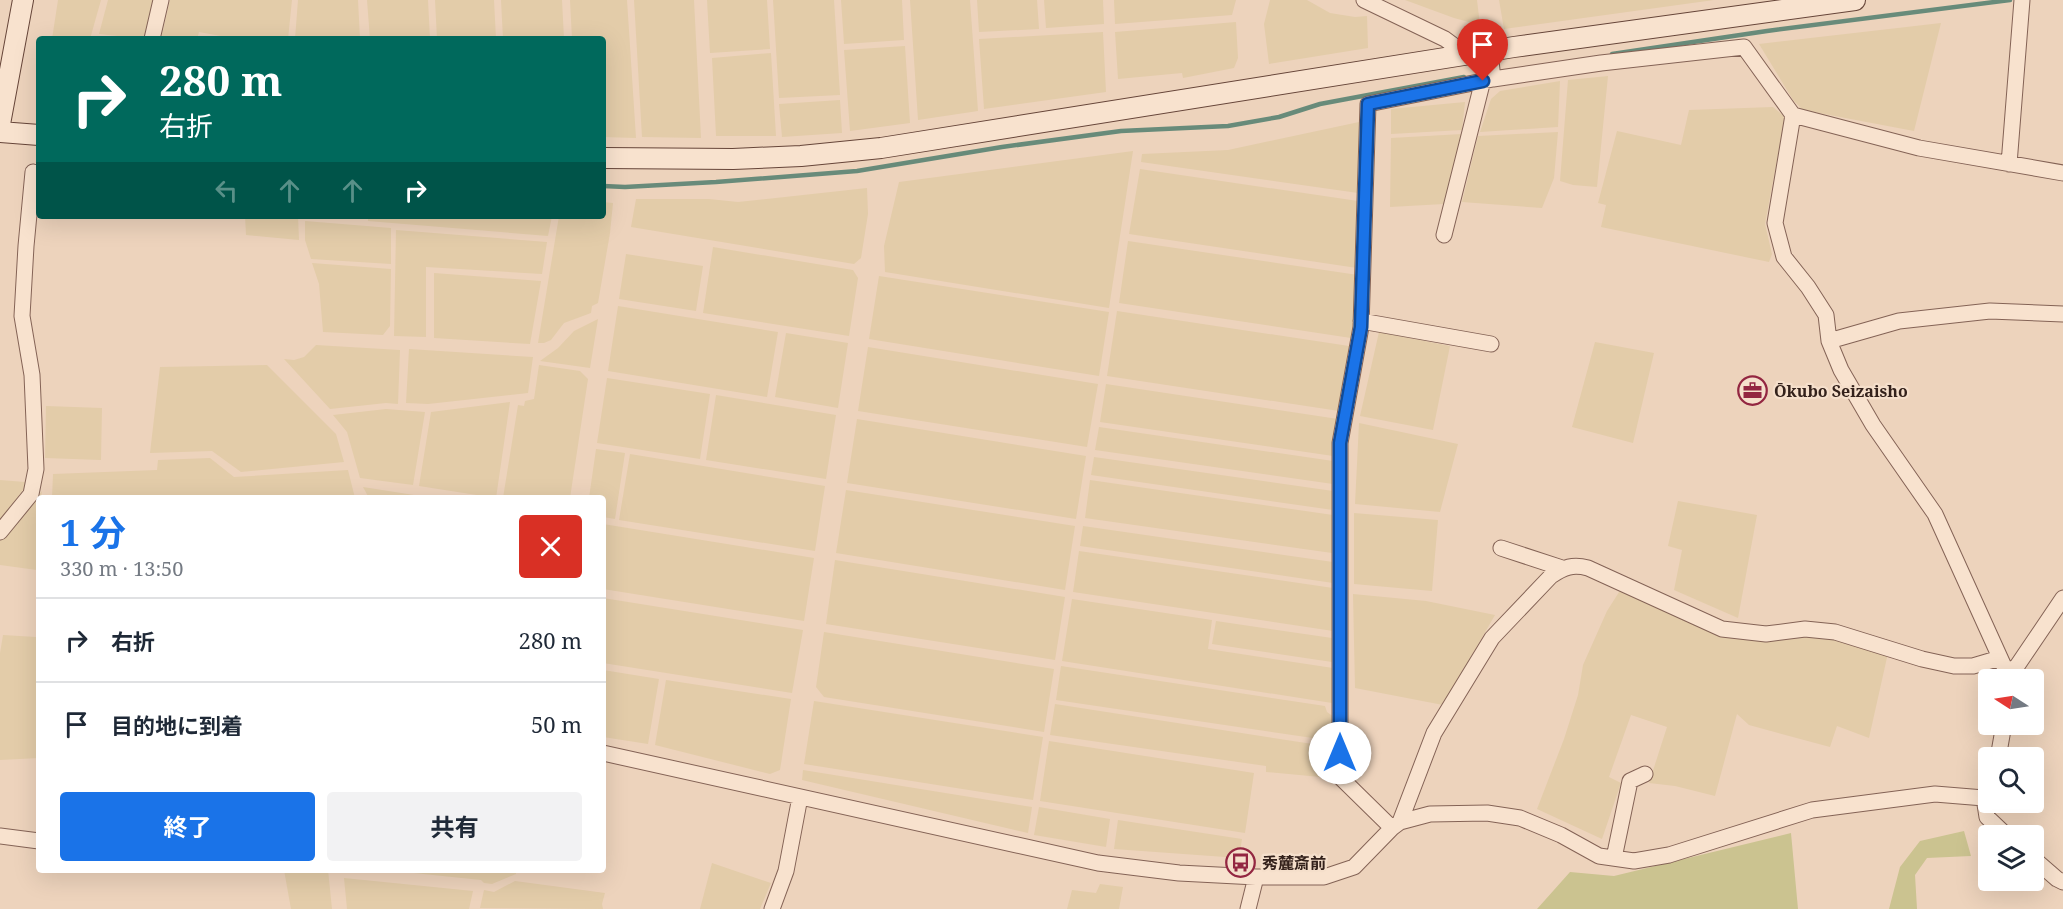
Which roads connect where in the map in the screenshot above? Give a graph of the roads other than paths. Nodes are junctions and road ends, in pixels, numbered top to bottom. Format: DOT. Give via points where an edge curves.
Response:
graph roads {
  1 [pos="22,0"];
  2 [pos="161,0"];
  3 [pos="1364,0"];
  4 [pos="1855,0"];
  5 [pos="2022,0"];
  6 [pos="153,36"];
  7 [pos="1468,56"];
  8 [pos="1490,70"];
  9 [pos="1793,115"];
  10 [pos="0,124"];
  11 [pos="0,132"];
  12 [pos="36,135"];
  13 [pos="606,158"];
  14 [pos="2009,164"];
  15 [pos="33,172"];
  16 [pos="2063,173"];
  17 [pos="1444,235"];
  18 [pos="2063,314"];
  19 [pos="1367,322"];
  20 [pos="1829,341"];
  21 [pos="1491,344"];
  22 [pos="0,532"];
  23 [pos="1501,548"];
  24 [pos="1562,568"];
  25 [pos="2063,598"];
  26 [pos="2000,658"];
  27 [pos="2005,669"];
  28 [pos="2014,669"];
  29 [pos="606,754"];
  30 [pos="1645,774"];
  31 [pos="1978,791"];
  32 [pos="800,797"];
  33 [pos="1987,813"];
  34 [pos="1396,825"];
  35 [pos="1995,825"];
  36 [pos="0,836"];
  37 [pos="36,841"];
  38 [pos="1614,858"];
  39 [pos="2044,868"];
  40 [pos="1256,877"];
  41 [pos="2063,882"];
  42 [pos="772,909"];
  43 [pos="1248,909"];
  1 -- 10 [label="street"];
  2 -- 6 [label="street"];
  3 -- 7 [label="street" via="1444,39"];
  4 -- 8 [label="street" via="1525,45"];
  5 -- 14 [label="street"];
  7 -- 8 [label="street"];
  7 -- 13 [label="street" via="881,148 733,159"];
  8 -- 9 [label="street" via="1601,63 1744,46"];
  8 -- 17 [label="street"];
  8 -- 19 [label="street" via="1368,104"];
  9 -- 14 [label="street" via="1919,148"];
  9 -- 20 [label="street" via="1775,223 1784,257 1826,315"];
  11 -- 12 [label="street"];
  14 -- 16 [label="street"];
  15 -- 22 [label="street" via="22,316 32,375 36,469 31,494"];
  18 -- 20 [label="street" via="1990,311 1899,321"];
  19 -- 21 [label="street"];
  19 -- 34 [label="street" via="1340,443 1340,777"];
  20 -- 26 [label="street" via="1873,425 1935,514"];
  23 -- 24 [label="street"];
  24 -- 26 [label="street" via="1588,568 1722,628 1766,634 1805,629 1835,632 1954,666 1972,666"];
  24 -- 34 [label="street" via="1492,638 1434,733"];
  25 -- 28 [label="street"];
  26 -- 27 [label="street"];
  29 -- 32 [label="street"];
  30 -- 38 [label="street" via="1630,781"];
  31 -- 38 [label="street" via="1812,810 1669,855 1634,861"];
  32 -- 40 [label="street" via="1098,863"];
  32 -- 42 [label="street" via="786,871"];
  33 -- 35 [label="street"];
  34 -- 38 [label="street" via="1430,814 1487,813 1520,818 1599,856"];
  34 -- 40 [label="street" via="1354,867 1324,877"];
  36 -- 37 [label="street"];
  39 -- 41 [label="street"];
  40 -- 43 [label="street"];
}
